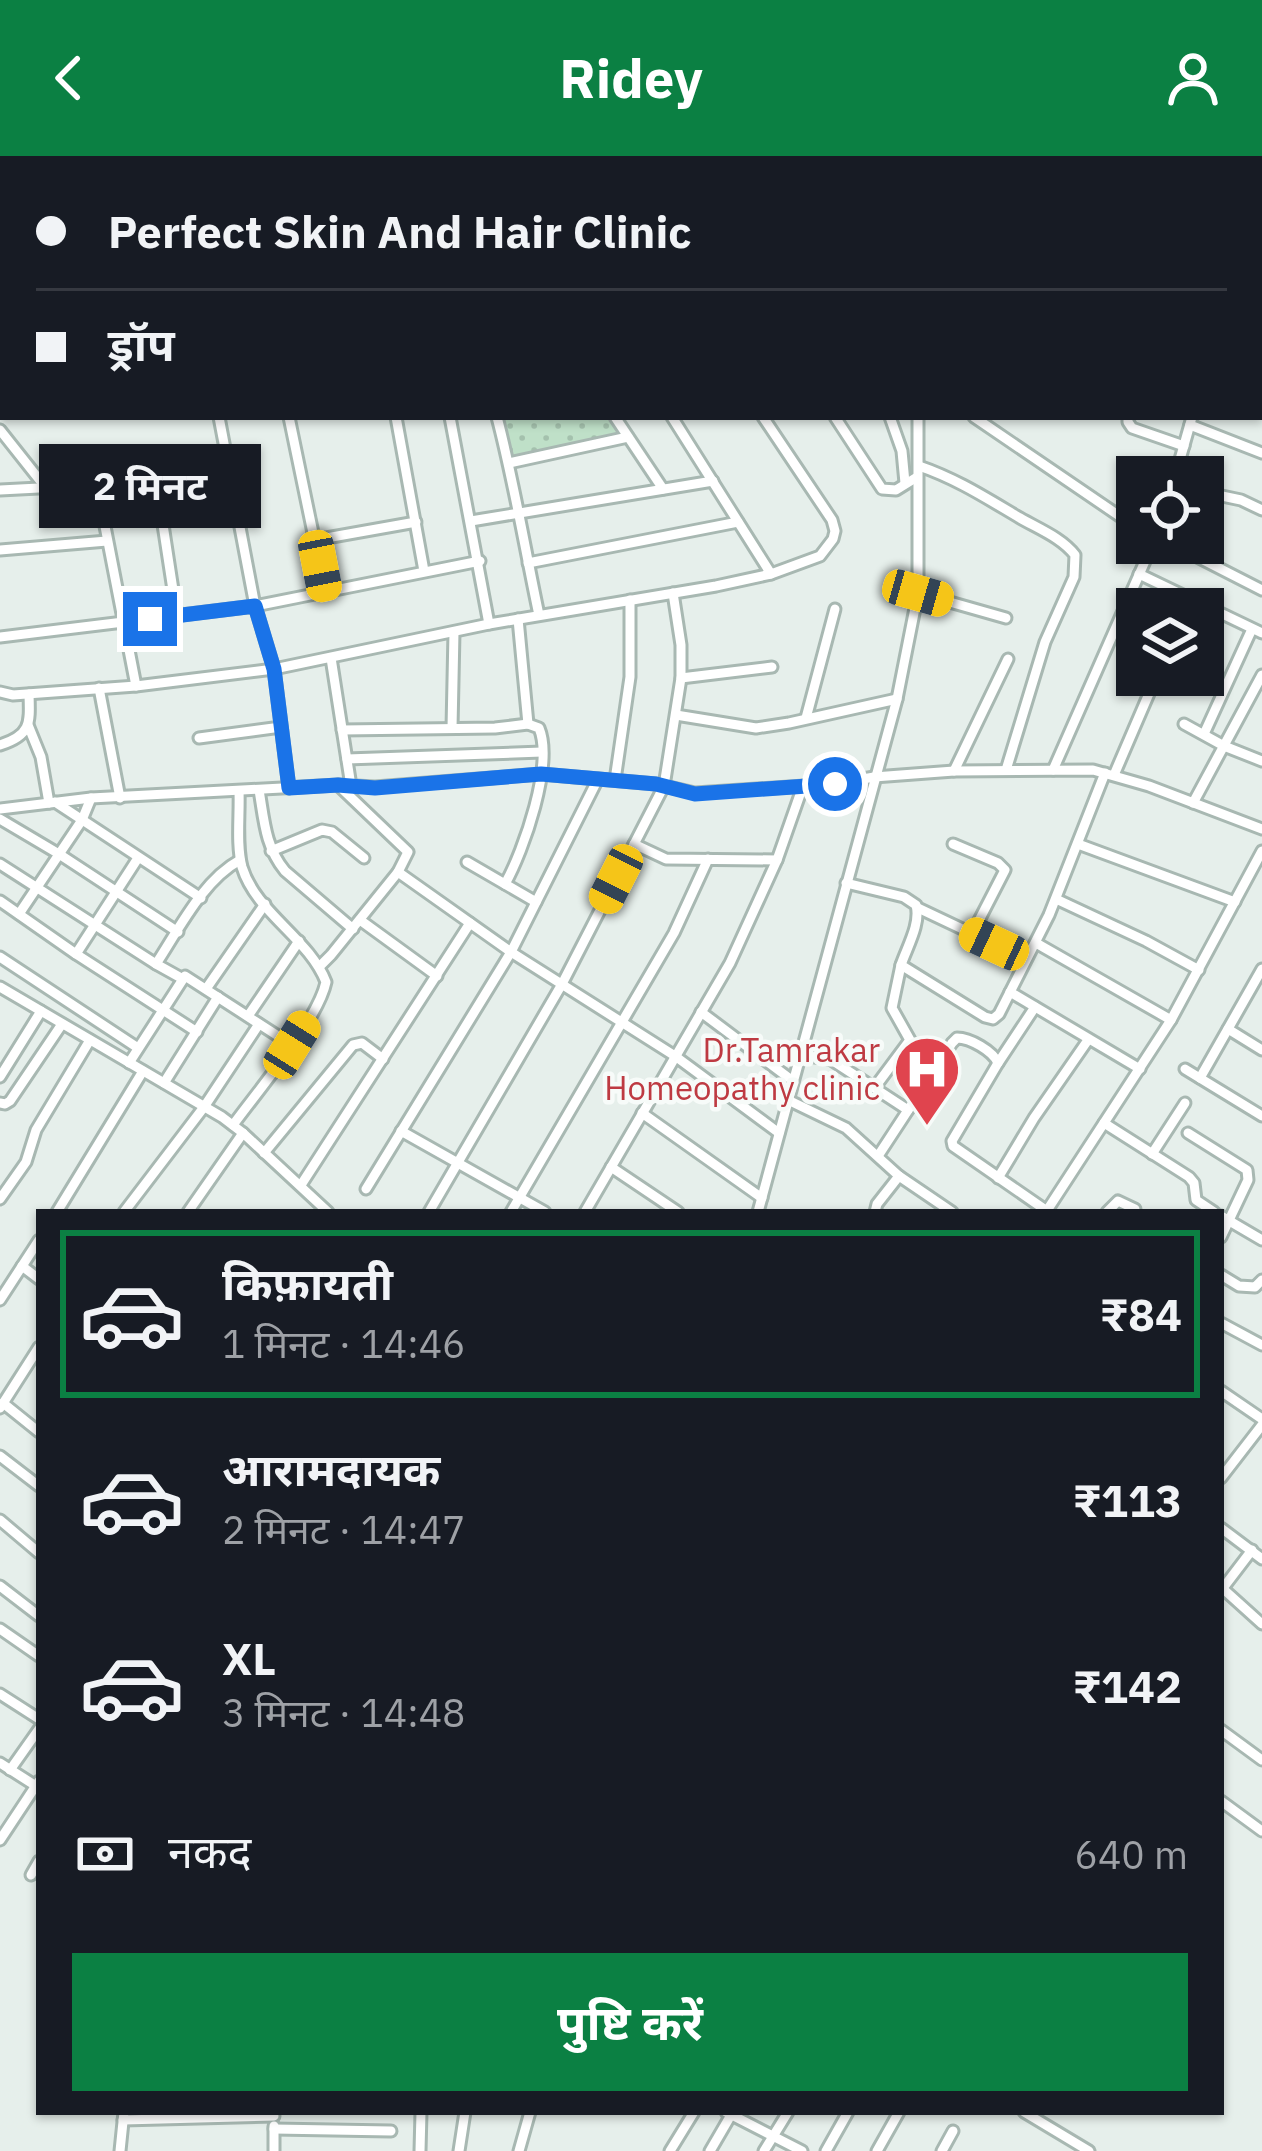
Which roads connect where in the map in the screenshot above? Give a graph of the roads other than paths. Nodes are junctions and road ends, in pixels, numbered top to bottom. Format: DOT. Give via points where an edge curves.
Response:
graph roads {
  1 [pos="220,420"];
  2 [pos="289,420"];
  3 [pos="397,420"];
  4 [pos="451,420"];
  5 [pos="498,420"];
  6 [pos="617,420"];
  7 [pos="674,420"];
  8 [pos="837,420"];
  9 [pos="891,420"];
  10 [pos="918,420"];
  11 [pos="978,420"];
  12 [pos="1128,420"];
  13 [pos="765,421"];
  14 [pos="1191,421"];
  15 [pos="0,430"];
  16 [pos="628,437"];
  17 [pos="1184,446"];
  18 [pos="1262,453"];
  19 [pos="1181,456"];
  20 [pos="509,463"];
  21 [pos="228,471"];
  22 [pos="918,471"];
  23 [pos="156,479"];
  24 [pos="712,482"];
  25 [pos="905,483"];
  26 [pos="98,485"];
  27 [pos="46,488"];
  28 [pos="663,489"];
  29 [pos="0,490"];
  30 [pos="1224,496"];
  31 [pos="1262,510"];
  32 [pos="517,514"];
  33 [pos="1116,514"];
  34 [pos="416,521"];
  35 [pos="471,521"];
  36 [pos="738,522"];
  37 [pos="315,540"];
  38 [pos="107,541"];
  39 [pos="0,550"];
  40 [pos="479,561"];
  41 [pos="527,563"];
  42 [pos="1144,564"];
  43 [pos="1211,564"];
  44 [pos="424,571"];
  45 [pos="771,574"];
  46 [pos="1139,574"];
  47 [pos="1162,588"];
  48 [pos="1262,590"];
  49 [pos="325,591"];
  50 [pos="673,593"];
  51 [pos="918,593"];
  52 [pos="630,600"];
  53 [pos="255,606"];
  54 [pos="835,609"];
  55 [pos="539,615"];
  56 [pos="177,616"];
  57 [pos="1006,618"];
  58 [pos="1224,618"];
  59 [pos="518,619"];
  60 [pos="124,622"];
  61 [pos="489,624"];
  62 [pos="1257,631"];
  63 [pos="454,632"];
  64 [pos="0,637"];
  65 [pos="331,658"];
  66 [pos="1008,659"];
  67 [pos="772,667"];
  68 [pos="274,669"];
  69 [pos="1262,675"];
  70 [pos="681,678"];
  71 [pos="136,686"];
  72 [pos="99,688"];
  73 [pos="0,692"];
  74 [pos="29,694"];
  75 [pos="1147,696"];
  76 [pos="897,699"];
  77 [pos="676,716"];
  78 [pos="806,718"];
  79 [pos="528,724"];
  80 [pos="1184,724"];
  81 [pos="28,725"];
  82 [pos="281,727"];
  83 [pos="452,728"];
  84 [pos="342,730"];
  85 [pos="1204,734"];
  86 [pos="199,738"];
  87 [pos="0,745"];
  88 [pos="1224,746"];
  89 [pos="542,752"];
  90 [pos="346,759"];
  91 [pos="1262,761"];
  92 [pos="1006,770"];
  93 [pos="1053,770"];
  94 [pos="954,771"];
  95 [pos="541,774"];
  96 [pos="1109,774"];
  97 [pos="874,777"];
  98 [pos="598,779"];
  99 [pos="615,780"];
  100 [pos="345,786"];
  101 [pos="664,786"];
  102 [pos="803,786"];
  103 [pos="289,788"];
  104 [pos="259,790"];
  105 [pos="239,791"];
  106 [pos="92,798"];
  107 [pos="120,798"];
  108 [pos="52,802"];
  109 [pos="1192,803"];
  110 [pos="0,809"];
  111 [pos="0,819"];
  112 [pos="82,820"];
  113 [pos="1262,829"];
  114 [pos="634,844"];
  115 [pos="953,844"];
  116 [pos="1078,844"];
  117 [pos="271,851"];
  118 [pos="1262,851"];
  119 [pos="59,854"];
  120 [pos="138,858"];
  121 [pos="364,858"];
  122 [pos="240,860"];
  123 [pos="708,860"];
  124 [pos="777,860"];
  125 [pos="467,862"];
  126 [pos="0,864"];
  127 [pos="398,872"];
  128 [pos="846,883"];
  129 [pos="505,884"];
  130 [pos="37,885"];
  131 [pos="116,892"];
  132 [pos="201,898"];
  133 [pos="1056,899"];
  134 [pos="0,901"];
  135 [pos="536,902"];
  136 [pos="1235,902"];
  137 [pos="265,904"];
  138 [pos="918,908"];
  139 [pos="19,914"];
  140 [pos="470,923"];
  141 [pos="95,924"];
  142 [pos="356,924"];
  143 [pos="178,932"];
  144 [pos="972,934"];
  145 [pos="299,941"];
  146 [pos="1036,943"];
  147 [pos="994,944"];
  148 [pos="511,952"];
  149 [pos="76,954"];
  150 [pos="0,957"];
  151 [pos="156,964"];
  152 [pos="901,965"];
  153 [pos="319,967"];
  154 [pos="1199,970"];
  155 [pos="1261,973"];
  156 [pos="436,976"];
  157 [pos="183,980"];
  158 [pos="562,984"];
  159 [pos="0,987"];
  160 [pos="206,989"];
  161 [pos="1010,992"];
  162 [pos="218,997"];
  163 [pos="1035,1007"];
  164 [pos="41,1011"];
  165 [pos="163,1011"];
  166 [pos="701,1012"];
  167 [pos="248,1016"];
  168 [pos="1171,1020"];
  169 [pos="622,1022"];
  170 [pos="62,1024"];
  171 [pos="259,1024"];
  172 [pos="1228,1029"];
  173 [pos="196,1032"];
  174 [pos="90,1040"];
  175 [pos="1088,1040"];
  176 [pos="292,1045"];
  177 [pos="139,1048"];
  178 [pos="1262,1050"];
  179 [pos="800,1055"];
  180 [pos="675,1056"];
  181 [pos="384,1058"];
  182 [pos="129,1063"];
  183 [pos="998,1063"];
  184 [pos="1140,1069"];
  185 [pos="1185,1069"];
  186 [pos="143,1072"];
  187 [pos="0,1077"];
  188 [pos="1200,1078"];
  189 [pos="793,1081"];
  190 [pos="164,1083"];
  191 [pos="874,1087"];
  192 [pos="788,1100"];
  193 [pos="1185,1102"];
  194 [pos="0,1103"];
  195 [pos="204,1107"];
  196 [pos="908,1110"];
  197 [pos="642,1114"];
  198 [pos="1260,1114"];
  199 [pos="1104,1123"];
  200 [pos="233,1125"];
  201 [pos="401,1131"];
  202 [pos="1188,1132"];
  203 [pos="243,1133"];
  204 [pos="779,1133"];
  205 [pos="264,1153"];
  206 [pos="1153,1154"];
  207 [pos="878,1156"];
  208 [pos="457,1161"];
  209 [pos="611,1167"];
  210 [pos="899,1175"];
  211 [pos="998,1178"];
  212 [pos="301,1185"];
  213 [pos="366,1189"];
  214 [pos="520,1197"];
  215 [pos="762,1198"];
  216 [pos="0,1199"];
  217 [pos="60,1209"];
  218 [pos="126,1209"];
  219 [pos="190,1209"];
  220 [pos="325,1209"];
  221 [pos="431,1209"];
  222 [pos="513,1209"];
  223 [pos="540,1209"];
  224 [pos="587,1209"];
  225 [pos="674,1209"];
  226 [pos="759,1209"];
  227 [pos="876,1209"];
  228 [pos="948,1209"];
  229 [pos="1043,1209"];
  230 [pos="1049,1209"];
  231 [pos="1109,1209"];
  232 [pos="1136,1209"];
  233 [pos="1211,1209"];
  234 [pos="1224,1213"];
  235 [pos="1224,1217"];
  236 [pos="1262,1240"];
  237 [pos="36,1245"];
  238 [pos="22,1266"];
  239 [pos="36,1277"];
  240 [pos="1224,1277"];
  241 [pos="1262,1280"];
  242 [pos="0,1300"];
  243 [pos="1224,1325"];
  244 [pos="1262,1345"];
  245 [pos="36,1351"];
  246 [pos="26,1364"];
  247 [pos="36,1372"];
  248 [pos="1224,1395"];
  249 [pos="1,1406"];
  250 [pos="1262,1422"];
  251 [pos="36,1430"];
  252 [pos="0,1456"];
  253 [pos="1224,1474"];
  254 [pos="36,1484"];
  255 [pos="0,1520"];
  256 [pos="1224,1530"];
  257 [pos="36,1550"];
  258 [pos="1257,1554"];
  259 [pos="0,1586"];
  260 [pos="1224,1586"];
  261 [pos="1224,1590"];
  262 [pos="36,1614"];
  263 [pos="1262,1624"];
  264 [pos="0,1629"];
  265 [pos="36,1654"];
  266 [pos="0,1694"];
  267 [pos="36,1717"];
  268 [pos="36,1732"];
  269 [pos="1224,1732"];
  270 [pos="1262,1760"];
  271 [pos="5,1767"];
  272 [pos="36,1782"];
  273 [pos="36,1785"];
  274 [pos="1224,1803"];
  275 [pos="1262,1831"];
  276 [pos="0,1840"];
  277 [pos="36,1866"];
  278 [pos="31,1875"];
  279 [pos="199,2115"];
  280 [pos="274,2115"];
  281 [pos="422,2115"];
  282 [pos="465,2115"];
  283 [pos="529,2115"];
  284 [pos="692,2115"];
  285 [pos="727,2115"];
  286 [pos="732,2115"];
  287 [pos="786,2115"];
  288 [pos="846,2115"];
  289 [pos="897,2115"];
  290 [pos="1029,2115"];
  291 [pos="124,2116"];
  292 [pos="274,2129"];
  293 [pos="391,2131"];
  294 [pos="953,2131"];
  295 [pos="773,2136"];
  296 [pos="120,2151"];
  297 [pos="274,2151"];
  298 [pos="420,2151"];
  299 [pos="459,2151"];
  300 [pos="519,2151"];
  301 [pos="670,2151"];
  302 [pos="710,2151"];
  303 [pos="764,2151"];
  304 [pos="802,2151"];
  305 [pos="826,2151"];
  306 [pos="878,2151"];
  307 [pos="942,2151"];
  308 [pos="1089,2151"];
  1 -- 21 [label="street"];
  2 -- 37 [label="street"];
  3 -- 34 [label="street"];
  4 -- 35 [label="street"];
  5 -- 20 [label="street"];
  6 -- 16 [label="street"];
  7 -- 24 [label="street"];
  8 -- 25 [label="street" via="882,488"];
  9 -- 25 [label="street"];
  10 -- 22 [label="street"];
  11 -- 33 [label="street"];
  12 -- 17 [label="street"];
  13 -- 45 [label="street" via="835,531 820,556"];
  14 -- 17 [label="street"];
  14 -- 18 [label="street"];
  15 -- 27 [label="street"];
  16 -- 20 [label="street"];
  16 -- 28 [label="street"];
  17 -- 19 [label="street"];
  20 -- 32 [label="street"];
  21 -- 23 [label="street"];
  21 -- 53 [label="street"];
  22 -- 25 [label="street"];
  22 -- 51 [label="street"];
  22 -- 92 [label="street" via="950,476 1076,555"];
  23 -- 26 [label="street"];
  23 -- 56 [label="street"];
  24 -- 28 [label="street"];
  24 -- 36 [label="street"];
  26 -- 27 [label="street"];
  26 -- 38 [label="street"];
  27 -- 29 [label="street"];
  28 -- 32 [label="street"];
  30 -- 31 [label="street"];
  32 -- 35 [label="street"];
  32 -- 41 [label="street"];
  34 -- 37 [label="street"];
  34 -- 44 [label="street"];
  35 -- 40 [label="street"];
  36 -- 41 [label="street"];
  36 -- 45 [label="street"];
  37 -- 49 [label="street"];
  38 -- 39 [label="street"];
  38 -- 60 [label="street"];
  40 -- 44 [label="street"];
  40 -- 61 [label="street"];
  41 -- 55 [label="street"];
  42 -- 46 [label="street"];
  43 -- 48 [label="street"];
  44 -- 49 [label="street"];
  45 -- 50 [label="street"];
  46 -- 47 [label="street"];
  46 -- 93 [label="street"];
  49 -- 53 [label="street"];
  50 -- 52 [label="street"];
  50 -- 70 [label="street"];
  51 -- 57 [label="street"];
  51 -- 76 [label="street"];
  52 -- 55 [label="street"];
  52 -- 99 [label="street" via="630,677"];
  53 -- 56 [label="street"];
  53 -- 68 [label="street"];
  54 -- 78 [label="street"];
  55 -- 59 [label="street"];
  56 -- 60 [label="street"];
  58 -- 62 [label="street"];
  59 -- 61 [label="street"];
  59 -- 79 [label="street"];
  60 -- 64 [label="street"];
  60 -- 71 [label="street"];
  61 -- 63 [label="street"];
  62 -- 85 [label="street"];
  63 -- 65 [label="street"];
  63 -- 83 [label="street"];
  65 -- 68 [label="street"];
  65 -- 84 [label="street"];
  66 -- 94 [label="street"];
  67 -- 70 [label="street"];
  68 -- 71 [label="street"];
  68 -- 82 [label="street"];
  69 -- 88 [label="street"];
  70 -- 77 [label="street"];
  71 -- 72 [label="street"];
  72 -- 74 [label="street"];
  72 -- 107 [label="street"];
  73 -- 74 [label="street"];
  74 -- 81 [label="street"];
  75 -- 96 [label="street"];
  76 -- 78 [label="street"];
  76 -- 97 [label="street"];
  77 -- 78 [label="street" via="756,728"];
  77 -- 101 [label="street"];
  79 -- 83 [label="street"];
  79 -- 89 [label="street" via="541,730"];
  80 -- 85 [label="street"];
  81 -- 87 [label="street"];
  81 -- 108 [label="street"];
  82 -- 86 [label="street"];
  82 -- 103 [label="street"];
  83 -- 84 [label="street"];
  84 -- 90 [label="street"];
  85 -- 88 [label="street"];
  88 -- 91 [label="street"];
  88 -- 109 [label="street"];
  89 -- 90 [label="street"];
  89 -- 95 [label="street"];
  90 -- 100 [label="street"];
  92 -- 93 [label="street"];
  92 -- 94 [label="street"];
  93 -- 96 [label="street"];
  94 -- 97 [label="street"];
  95 -- 98 [label="street"];
  95 -- 100 [label="street"];
  95 -- 129 [label="street" via="530,827"];
  96 -- 109 [label="street"];
  96 -- 116 [label="street"];
  97 -- 102 [label="street"];
  97 -- 128 [label="street"];
  98 -- 99 [label="street"];
  98 -- 135 [label="street"];
  99 -- 101 [label="street"];
  100 -- 103 [label="street"];
  100 -- 127 [label="street" via="408,852"];
  101 -- 102 [label="street" via="695,794"];
  101 -- 114 [label="street"];
  102 -- 124 [label="street"];
  103 -- 104 [label="street"];
  104 -- 105 [label="street"];
  104 -- 117 [label="street"];
  105 -- 107 [label="street"];
  105 -- 122 [label="street"];
  106 -- 107 [label="street"];
  106 -- 108 [label="street"];
  106 -- 112 [label="street"];
  108 -- 110 [label="street"];
  108 -- 112 [label="street"];
  109 -- 113 [label="street"];
  111 -- 119 [label="street"];
  112 -- 119 [label="street"];
  112 -- 120 [label="street"];
  114 -- 123 [label="street" via="666,859"];
  114 -- 158 [label="street"];
  115 -- 144 [label="street" via="1005,870"];
  116 -- 133 [label="street"];
  116 -- 136 [label="street"];
  117 -- 121 [label="street" via="322,830"];
  117 -- 142 [label="street" via="285,871"];
  118 -- 136 [label="street"];
  119 -- 130 [label="street"];
  119 -- 131 [label="street"];
  120 -- 131 [label="street"];
  120 -- 132 [label="street"];
  122 -- 132 [label="street"];
  122 -- 137 [label="street"];
  123 -- 124 [label="street"];
  123 -- 169 [label="street"];
  124 -- 166 [label="street"];
  125 -- 129 [label="street"];
  126 -- 130 [label="street"];
  127 -- 140 [label="street"];
  127 -- 142 [label="street"];
  128 -- 138 [label="street"];
  128 -- 179 [label="street"];
  129 -- 135 [label="street"];
  130 -- 139 [label="street"];
  130 -- 141 [label="street"];
  131 -- 141 [label="street"];
  131 -- 143 [label="street"];
  132 -- 143 [label="street"];
  133 -- 146 [label="street"];
  133 -- 154 [label="street"];
  134 -- 139 [label="street"];
  135 -- 148 [label="street"];
  136 -- 154 [label="street"];
  137 -- 145 [label="street"];
  137 -- 160 [label="street"];
  138 -- 144 [label="street"];
  138 -- 152 [label="street"];
  139 -- 149 [label="street"];
  140 -- 148 [label="street"];
  140 -- 156 [label="street"];
  141 -- 149 [label="street"];
  141 -- 151 [label="street"];
  142 -- 153 [label="street"];
  142 -- 156 [label="street"];
  143 -- 151 [label="street"];
  144 -- 147 [label="street"];
  145 -- 153 [label="street"];
  145 -- 167 [label="street"];
  146 -- 161 [label="street"];
  146 -- 168 [label="street"];
  148 -- 158 [label="street"];
  148 -- 201 [label="street"];
  149 -- 165 [label="street"];
  150 -- 177 [label="street"];
  151 -- 157 [label="street"];
  152 -- 161 [label="street" via="990,1019"];
  152 -- 191 [label="street" via="892,1008 910,1040"];
  153 -- 176 [label="street" via="326,988"];
  154 -- 168 [label="street"];
  155 -- 172 [label="street"];
  156 -- 181 [label="street"];
  157 -- 160 [label="street"];
  157 -- 165 [label="street"];
  158 -- 169 [label="street"];
  158 -- 208 [label="street"];
  159 -- 164 [label="street"];
  160 -- 162 [label="street"];
  161 -- 163 [label="street"];
  162 -- 167 [label="street"];
  162 -- 173 [label="street"];
  163 -- 175 [label="street"];
  163 -- 183 [label="street"];
  164 -- 170 [label="street"];
  164 -- 187 [label="street"];
  165 -- 173 [label="street"];
  165 -- 177 [label="street"];
  166 -- 180 [label="street"];
  166 -- 189 [label="street"];
  167 -- 171 [label="street"];
  168 -- 184 [label="street"];
  169 -- 180 [label="street"];
  169 -- 214 [label="street"];
  170 -- 174 [label="street"];
  170 -- 194 [label="street" via="10,1101"];
  171 -- 176 [label="street"];
  171 -- 195 [label="street"];
  172 -- 178 [label="street"];
  172 -- 188 [label="street"];
  173 -- 190 [label="street"];
  174 -- 182 [label="street"];
  174 -- 216 [label="street"];
  175 -- 184 [label="street"];
  175 -- 211 [label="street"];
  176 -- 200 [label="street"];
  177 -- 182 [label="street"];
  179 -- 189 [label="street"];
  179 -- 191 [label="street" via="830,1059"];
  180 -- 197 [label="street"];
  180 -- 204 [label="street"];
  181 -- 205 [label="street" via="356,1043"];
  181 -- 212 [label="street"];
  182 -- 186 [label="street"];
  183 -- 196 [label="street" via="957,1037"];
  183 -- 211 [label="street" via="952,1141"];
  184 -- 199 [label="street"];
  185 -- 188 [label="street"];
  186 -- 190 [label="street"];
  186 -- 217 [label="street"];
  188 -- 198 [label="street"];
  189 -- 192 [label="street"];
  190 -- 195 [label="street"];
  191 -- 196 [label="street"];
  192 -- 204 [label="street"];
  192 -- 207 [label="street" via="846,1128"];
  193 -- 206 [label="street"];
  195 -- 200 [label="street"];
  195 -- 218 [label="street"];
  196 -- 207 [label="street"];
  197 -- 209 [label="street"];
  197 -- 215 [label="street"];
  199 -- 206 [label="street"];
  199 -- 230 [label="street"];
  200 -- 203 [label="street"];
  201 -- 208 [label="street"];
  201 -- 213 [label="street"];
  202 -- 234 [label="street" via="1247,1170"];
  203 -- 205 [label="street"];
  203 -- 219 [label="street"];
  204 -- 215 [label="street"];
  205 -- 212 [label="street"];
  206 -- 233 [label="street" via="1192,1180 1196,1200"];
  207 -- 210 [label="street"];
  208 -- 214 [label="street"];
  208 -- 221 [label="street"];
  209 -- 224 [label="street"];
  209 -- 225 [label="street"];
  210 -- 227 [label="street"];
  210 -- 228 [label="street"];
  211 -- 229 [label="street"];
  212 -- 220 [label="street"];
  214 -- 222 [label="street"];
  214 -- 223 [label="street"];
  215 -- 226 [label="street"];
  231 -- 232 [label="street" via="1118,1202"];
  235 -- 236 [label="street"];
  237 -- 238 [label="street"];
  238 -- 239 [label="street"];
  238 -- 242 [label="street"];
  240 -- 241 [label="street" via="1246,1288"];
  243 -- 244 [label="street"];
  245 -- 246 [label="street"];
  246 -- 247 [label="street"];
  246 -- 249 [label="street"];
  248 -- 250 [label="street"];
  249 -- 251 [label="street"];
  250 -- 253 [label="street"];
  252 -- 254 [label="street"];
  255 -- 257 [label="street"];
  256 -- 258 [label="street"];
  258 -- 260 [label="street"];
  259 -- 262 [label="street"];
  261 -- 263 [label="street"];
  264 -- 265 [label="street"];
  266 -- 267 [label="street"];
  268 -- 271 [label="street"];
  269 -- 270 [label="street"];
  271 -- 272 [label="street"];
  273 -- 276 [label="street"];
  274 -- 275 [label="street"];
  277 -- 278 [label="street"];
  279 -- 291 [label="street"];
  280 -- 292 [label="street"];
  281 -- 298 [label="street"];
  282 -- 299 [label="street"];
  283 -- 300 [label="street"];
  284 -- 301 [label="street"];
  285 -- 302 [label="street"];
  286 -- 295 [label="street"];
  287 -- 295 [label="street"];
  288 -- 305 [label="street"];
  289 -- 306 [label="street"];
  290 -- 308 [label="street"];
  291 -- 296 [label="street"];
  292 -- 293 [label="street"];
  292 -- 297 [label="street"];
  294 -- 307 [label="street"];
  295 -- 303 [label="street"];
  295 -- 304 [label="street"];
}
